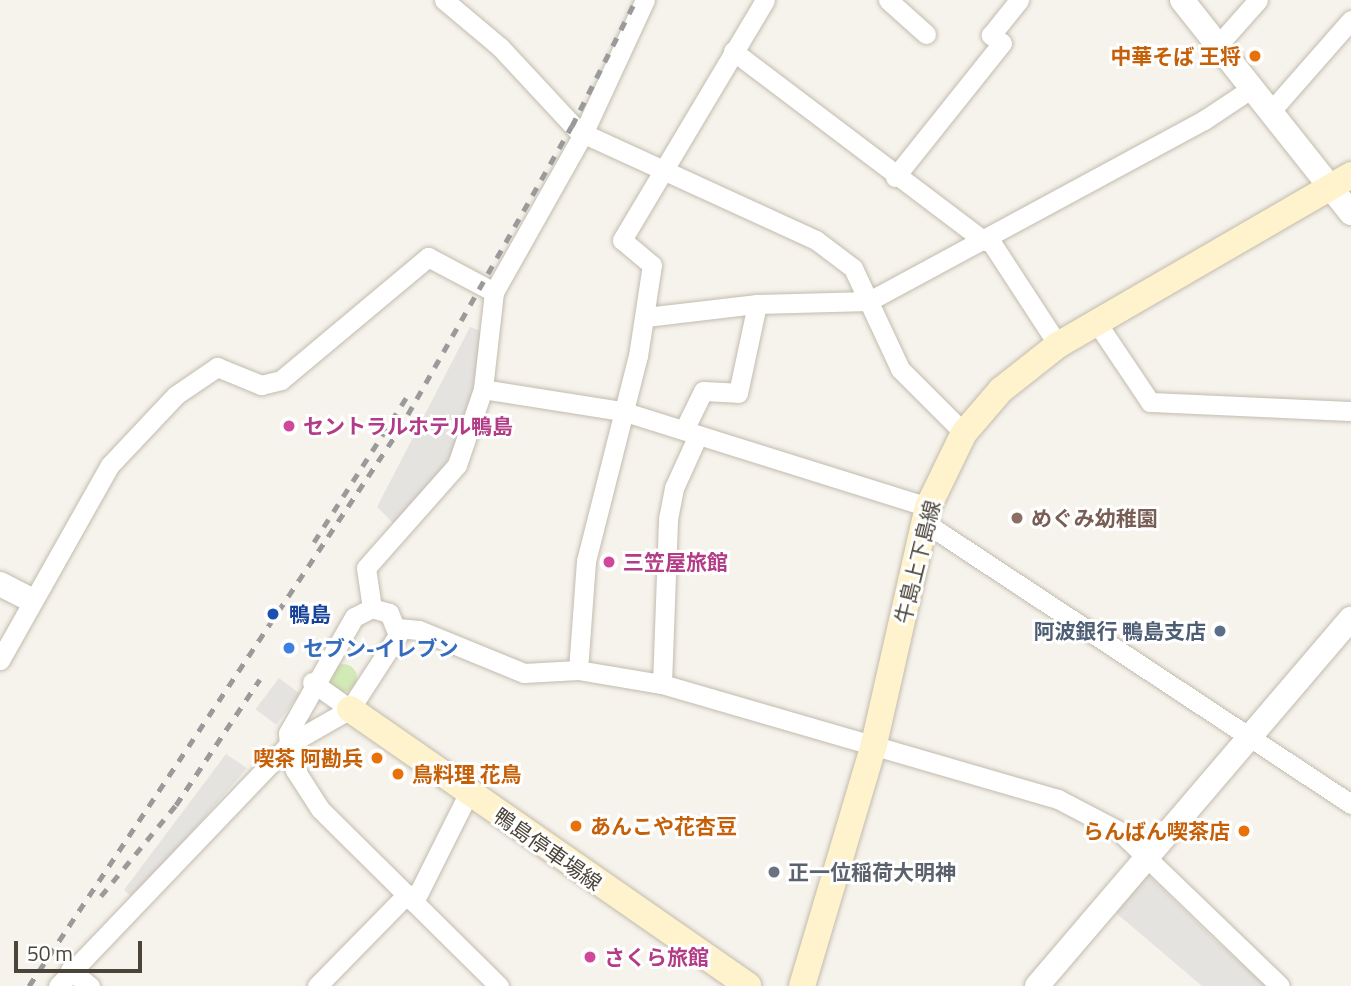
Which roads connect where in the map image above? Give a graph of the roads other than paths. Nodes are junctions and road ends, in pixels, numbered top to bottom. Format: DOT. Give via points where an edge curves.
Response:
graph roads {
  1 [pos="444,0"];
  2 [pos="645,0"];
  3 [pos="765,0"];
  4 [pos="888,0"];
  5 [pos="1019,0"];
  6 [pos="1182,0"];
  7 [pos="1258,0"];
  8 [pos="1351,20"];
  9 [pos="926,34"];
  10 [pos="1218,45"];
  11 [pos="733,51"];
  12 [pos="1252,88"];
  13 [pos="1270,111"];
  14 [pos="583,134"];
  15 [pos="662,171"];
  16 [pos="895,177"];
  17 [pos="1341,181"];
  18 [pos="1351,213"];
  19 [pos="986,240"];
  20 [pos="494,292"];
  21 [pos="869,301"];
  22 [pos="757,304"];
  23 [pos="646,317"];
  24 [pos="1097,323"];
  25 [pos="1058,345"];
  26 [pos="483,389"];
  27 [pos="622,411"];
  28 [pos="1351,411"];
  29 [pos="691,432"];
  30 [pos="964,433"];
  31 [pos="926,515"];
  32 [pos="0,584"];
  33 [pos="32,600"];
  34 [pos="372,608"];
  35 [pos="1350,617"];
  36 [pos="397,628"];
  37 [pos="0,660"];
  38 [pos="578,670"];
  39 [pos="313,682"];
  40 [pos="662,684"];
  41 [pos="350,709"];
  42 [pos="1251,740"];
  43 [pos="289,744"];
  44 [pos="874,744"];
  45 [pos="468,794"];
  46 [pos="1347,795"];
  47 [pos="1147,859"];
  48 [pos="410,898"];
  49 [pos="64,978"];
  50 [pos="90,986"];
  51 [pos="317,986"];
  52 [pos="499,986"];
  53 [pos="748,986"];
  54 [pos="802,986"];
  55 [pos="1038,986"];
  56 [pos="1280,986"];
  1 -- 14 [label="street"];
  2 -- 14 [label="street"];
  3 -- 11 [label="street"];
  4 -- 9 [label="street"];
  5 -- 16 [label="street" via="991,35 1002,43"];
  6 -- 10 [label="street"];
  7 -- 10 [label="street"];
  8 -- 13 [label="street"];
  10 -- 12 [label="street"];
  11 -- 15 [label="street"];
  11 -- 16 [label="street"];
  12 -- 13 [label="street"];
  12 -- 19 [label="street"];
  13 -- 17 [label="street"];
  14 -- 15 [label="street"];
  14 -- 20 [label="street"];
  15 -- 21 [label="street" via="816,240 853,268"];
  15 -- 23 [label="street" via="622,240 652,265"];
  16 -- 19 [label="street"];
  17 -- 18 [label="street"];
  17 -- 24 [label="main road, 牛島上下島線"];
  19 -- 21 [label="street"];
  19 -- 25 [label="street"];
  20 -- 26 [label="street"];
  20 -- 33 [label="street" via="421,258 281,380 261,385 217,367 200,373 110,465"];
  21 -- 22 [label="street"];
  21 -- 30 [label="street" via="900,369"];
  22 -- 23 [label="street"];
  22 -- 29 [label="street" via="738,393 703,391"];
  23 -- 27 [label="street"];
  24 -- 25 [label="main road, 牛島上下島線"];
  24 -- 28 [label="street" via="1150,402"];
  25 -- 30 [label="main road, 牛島上下島線" via="1001,390"];
  26 -- 27 [label="street"];
  26 -- 34 [label="street" via="457,465 366,568"];
  27 -- 29 [label="street"];
  27 -- 38 [label="street" via="586,561"];
  29 -- 31 [label="street"];
  29 -- 40 [label="street" via="668,519"];
  30 -- 31 [label="main road, 牛島上下島線"];
  31 -- 42 [label="street"];
  31 -- 44 [label="main road, 牛島上下島線"];
  32 -- 33 [label="street"];
  33 -- 37 [label="street"];
  34 -- 36 [label="street" via="389,613"];
  34 -- 39 [label="street" via="354,617"];
  35 -- 42 [label="street"];
  36 -- 38 [label="street" via="419,630 524,673"];
  36 -- 41 [label="street" via="396,642"];
  38 -- 40 [label="street"];
  39 -- 41 [label="street"];
  39 -- 43 [label="street"];
  40 -- 44 [label="street"];
  41 -- 43 [label="street"];
  41 -- 45 [label="main road, 鴨島停車場線"];
  42 -- 46 [label="street"];
  42 -- 47 [label="street"];
  43 -- 48 [label="street" via="320,809"];
  43 -- 49 [label="street"];
  44 -- 47 [label="street" via="1058,799 1119,831"];
  44 -- 54 [label="main road, 牛島上下島線"];
  45 -- 48 [label="street"];
  45 -- 53 [label="main road, 鴨島停車場線"];
  47 -- 55 [label="street"];
  47 -- 56 [label="street"];
  48 -- 51 [label="street"];
  48 -- 52 [label="street"];
  49 -- 50 [label="street"];
}
